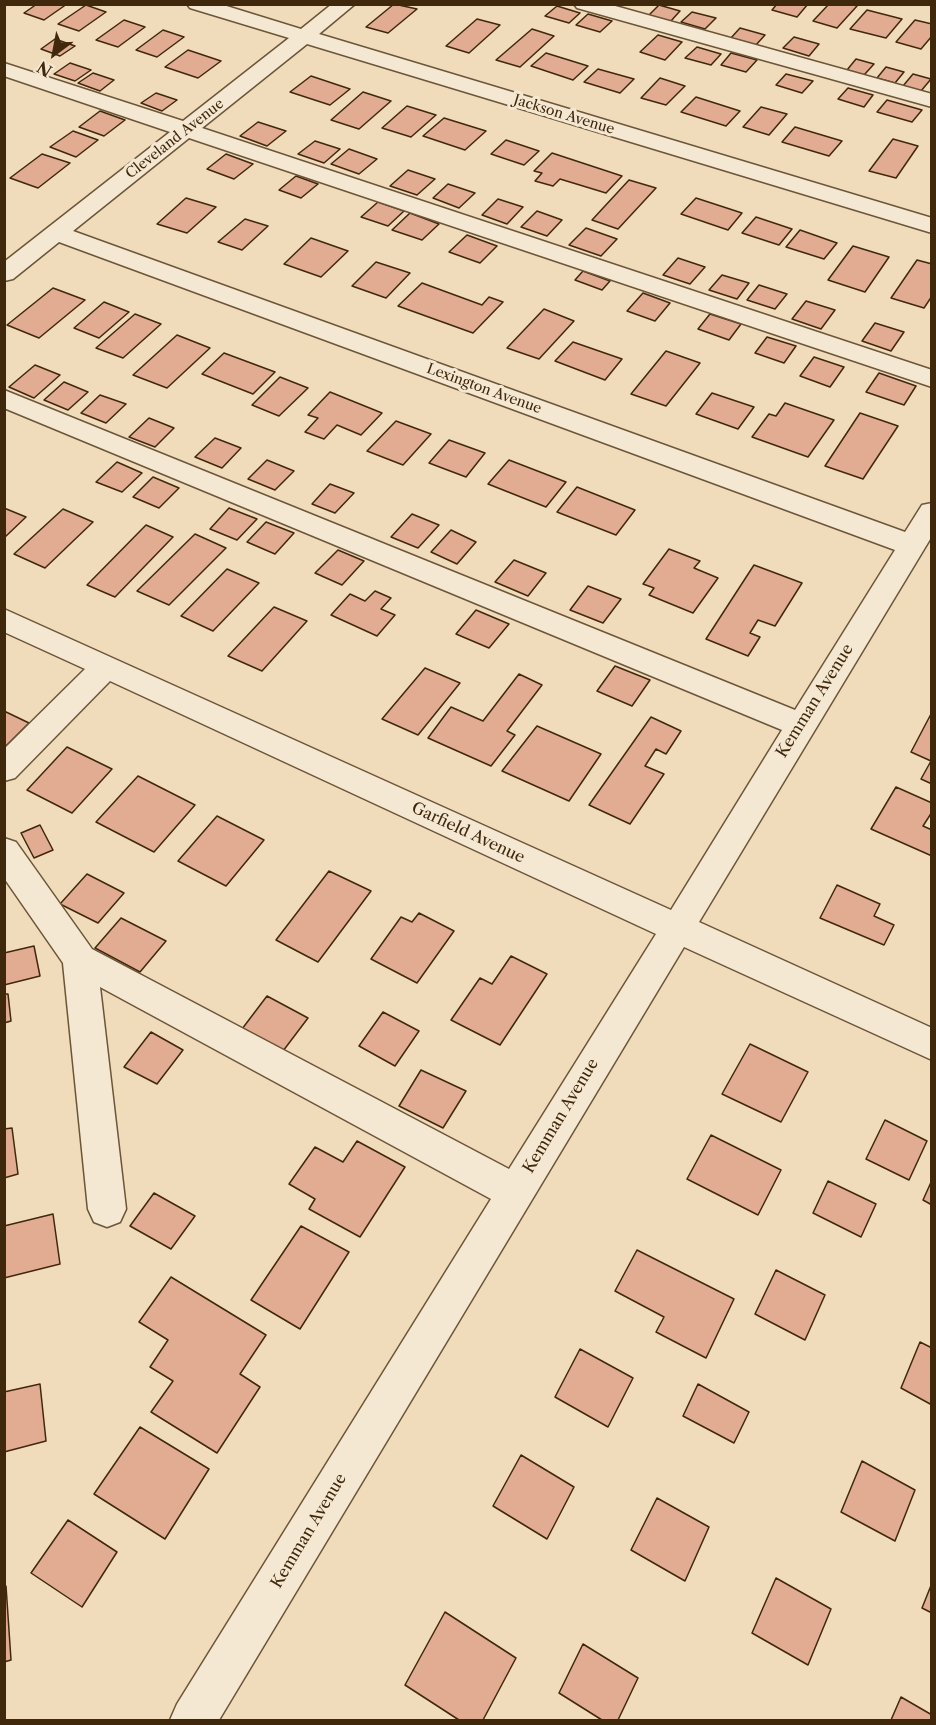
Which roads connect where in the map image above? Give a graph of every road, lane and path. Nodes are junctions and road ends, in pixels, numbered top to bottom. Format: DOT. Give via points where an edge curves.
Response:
graph roads {
  1 [pos="197,4"];
  2 [pos="345,4"];
  3 [pos="584,4"];
  4 [pos="304,37"];
  5 [pos="4,69"];
  6 [pos="932,101"];
  7 [pos="188,129"];
  8 [pos="932,226"];
  9 [pos="57,233"];
  10 [pos="8,268"];
  11 [pos="932,379"];
  12 [pos="4,398"];
  13 [pos="932,512"];
  14 [pos="911,546"];
  15 [pos="4,619"];
  16 [pos="106,666"];
  17 [pos="800,725"];
  18 [pos="4,769"];
  19 [pos="4,851"];
  20 [pos="675,928"];
  21 [pos="80,959"];
  22 [pos="932,1045"];
  23 [pos="515,1192"];
  24 [pos="107,1209"];
  25 [pos="193,1720"];
  1 -- 4 [label="street, Jackson Avenue"];
  2 -- 4 [label="street, Cleveland Avenue"];
  3 -- 6 [label="street"];
  4 -- 7 [label="street, Cleveland Avenue"];
  4 -- 8 [label="street, Jackson Avenue"];
  5 -- 7 [label="street"];
  7 -- 9 [label="street, Cleveland Avenue"];
  7 -- 11 [label="street"];
  9 -- 10 [label="street, Cleveland Avenue"];
  9 -- 14 [label="street, Lexington Avenue"];
  12 -- 17 [label="street"];
  13 -- 14 [label="street, Kemman Avenue"];
  14 -- 17 [label="street, Kemman Avenue"];
  15 -- 16 [label="street, Garfield Avenue"];
  16 -- 18 [label="street"];
  16 -- 20 [label="street, Garfield Avenue"];
  17 -- 20 [label="street, Kemman Avenue"];
  19 -- 21 [label="street"];
  20 -- 22 [label="street, Garfield Avenue"];
  20 -- 23 [label="street, Kemman Avenue"];
  21 -- 23 [label="street"];
  21 -- 24 [label="street"];
  23 -- 25 [label="street, Kemman Avenue"];
}
